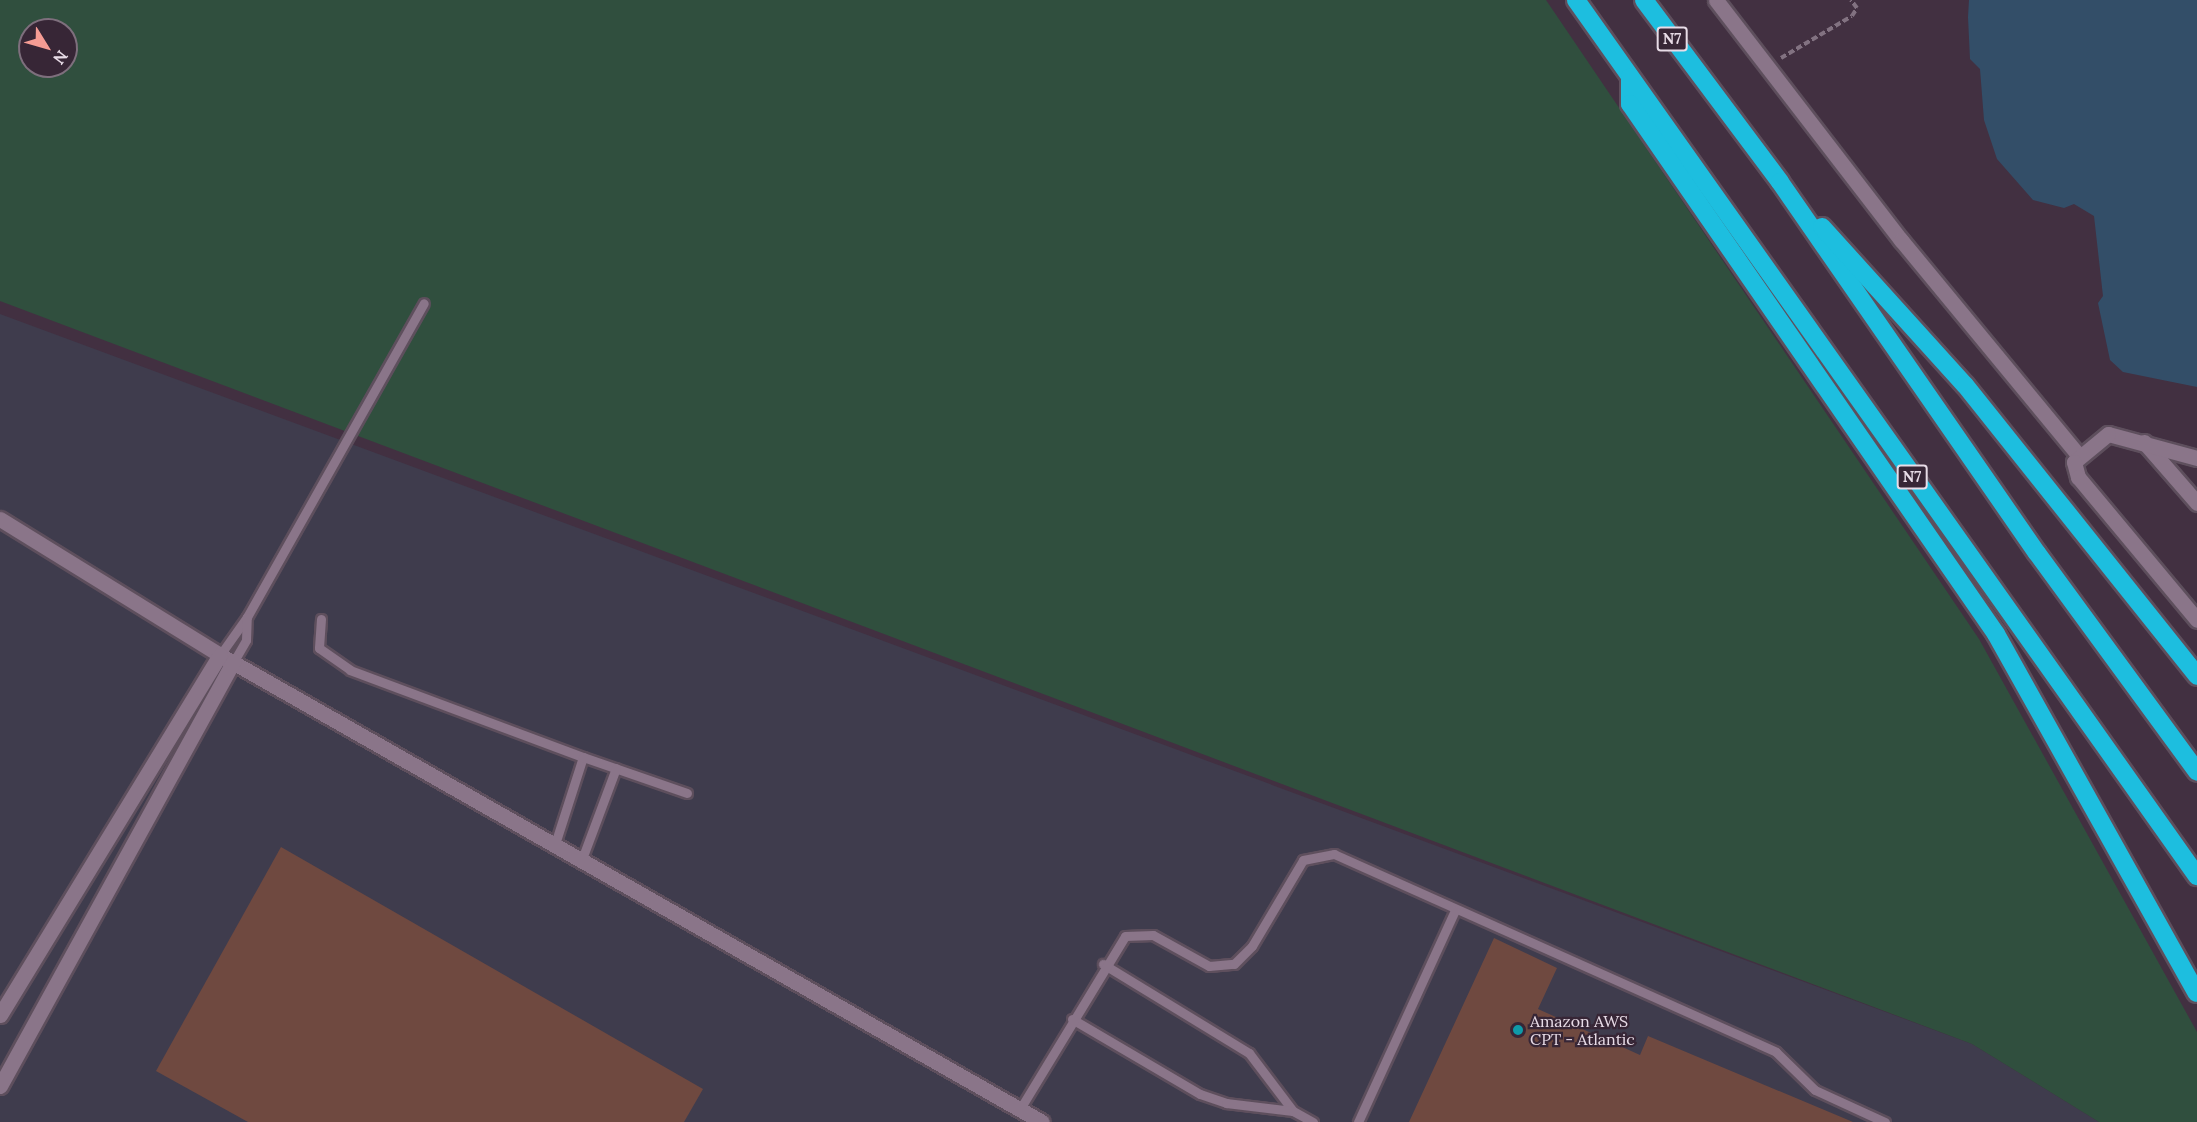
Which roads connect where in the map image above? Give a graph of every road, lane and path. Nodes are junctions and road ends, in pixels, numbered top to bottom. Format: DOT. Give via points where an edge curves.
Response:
graph roads {
  1 [pos="1576,0"];
  2 [pos="1644,0"];
  3 [pos="1716,0"];
  4 [pos="1851,0"];
  5 [pos="1769,68"];
  6 [pos="1630,77"];
  7 [pos="1780,182"];
  8 [pos="424,303"];
  9 [pos="2143,441"];
  10 [pos="2078,454"];
  11 [pos="2197,458"];
  12 [pos="2197,503"];
  13 [pos="0,519"];
  14 [pos="247,617"];
  15 [pos="321,619"];
  16 [pos="2197,620"];
  17 [pos="227,658"];
  18 [pos="2197,676"];
  19 [pos="583,757"];
  20 [pos="616,768"];
  21 [pos="2197,772"];
  22 [pos="687,793"];
  23 [pos="555,844"];
  24 [pos="582,859"];
  25 [pos="2197,876"];
  26 [pos="1455,910"];
  27 [pos="1103,964"];
  28 [pos="2197,993"];
  29 [pos="0,1015"];
  30 [pos="1072,1019"];
  31 [pos="0,1086"];
  32 [pos="1020,1109"];
  33 [pos="1293,1111"];
  34 [pos="1042,1122"];
  35 [pos="1313,1122"];
  36 [pos="1358,1122"];
  37 [pos="1885,1122"];
  1 -- 6 [label="highway, N7"];
  2 -- 7 [label="highway, N7"];
  3 -- 5 [label="street"];
  4 -- 5 [label="path" via="1857,8 1852,16"];
  5 -- 10 [label="street"];
  6 -- 25 [label="highway, N7"];
  6 -- 28 [label="highway" via="1629,104 1996,634"];
  7 -- 18 [label="highway" via="1952,369"];
  7 -- 21 [label="highway, N7" via="2037,553"];
  8 -- 14 [label="lane"];
  9 -- 10 [label="street" via="2108,434"];
  9 -- 11 [label="street"];
  9 -- 12 [label="street"];
  10 -- 16 [label="street" via="2078,477"];
  13 -- 17 [label="street"];
  14 -- 17 [label="lane"];
  14 -- 17 [label="lane" via="246,640"];
  15 -- 19 [label="lane" via="319,648 350,670"];
  17 -- 23 [label="street"];
  17 -- 29 [label="street"];
  17 -- 31 [label="street"];
  19 -- 20 [label="lane"];
  19 -- 23 [label="lane"];
  20 -- 22 [label="lane"];
  20 -- 24 [label="lane"];
  23 -- 24 [label="street"];
  24 -- 32 [label="street"];
  26 -- 27 [label="lane" via="1347,858 1318,855 1303,860 1252,946 1234,964 1209,966 1153,935 1132,931"];
  26 -- 36 [label="lane"];
  26 -- 37 [label="lane" via="1776,1052 1815,1090"];
  27 -- 30 [label="lane"];
  27 -- 33 [label="lane" via="1249,1053"];
  30 -- 32 [label="lane"];
  30 -- 33 [label="lane" via="1200,1094 1226,1103"];
  32 -- 34 [label="street"];
  33 -- 35 [label="lane"];
}
